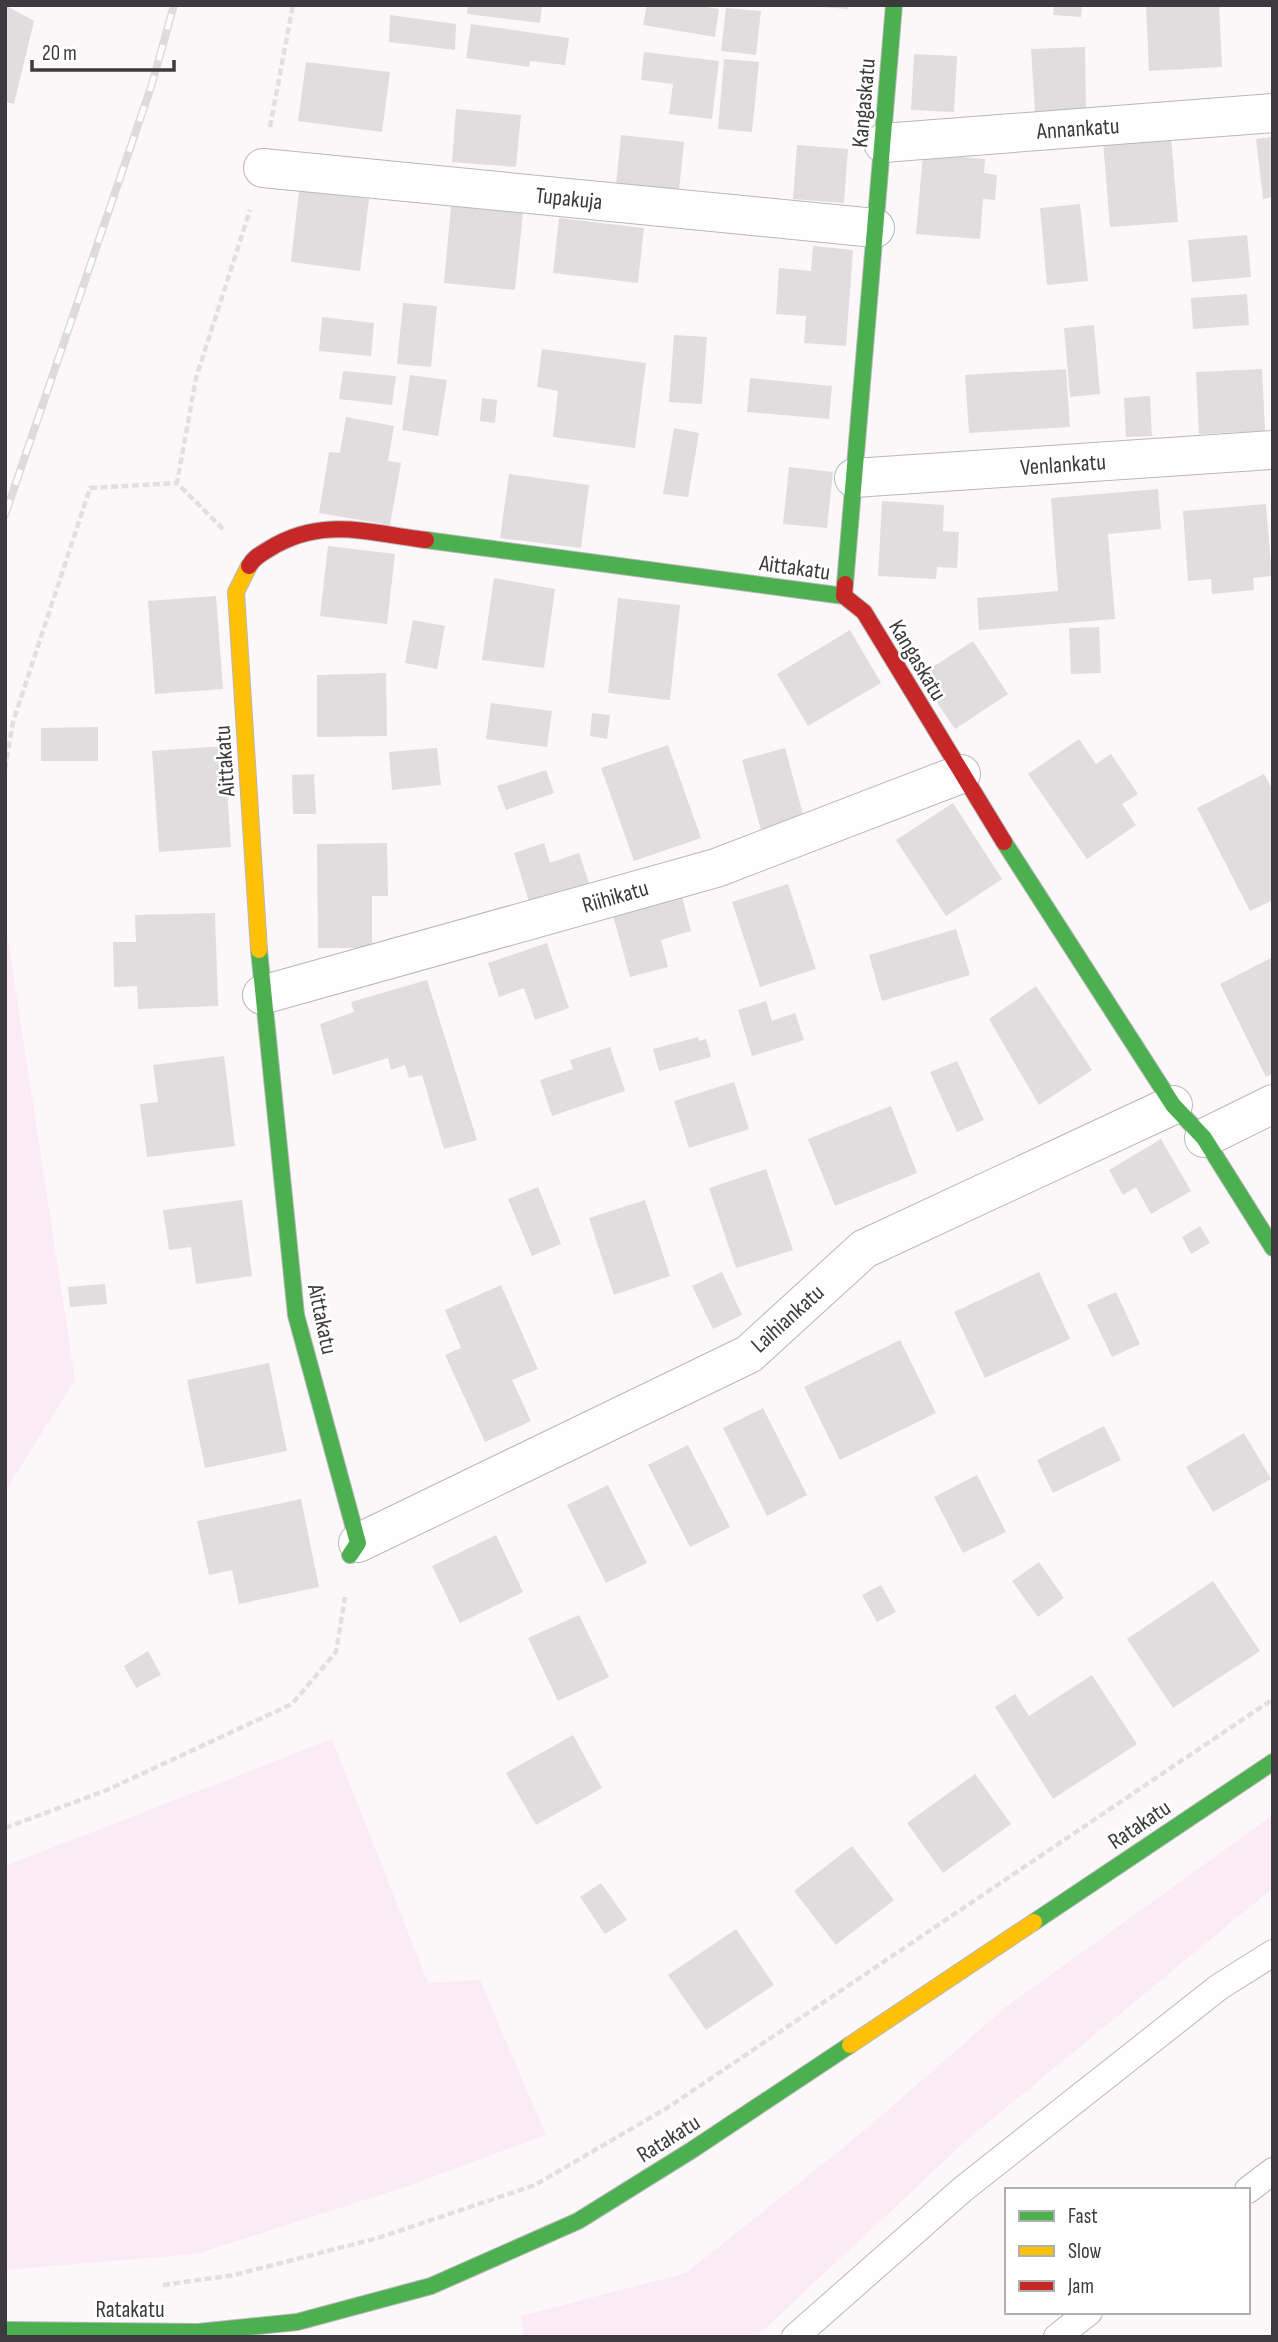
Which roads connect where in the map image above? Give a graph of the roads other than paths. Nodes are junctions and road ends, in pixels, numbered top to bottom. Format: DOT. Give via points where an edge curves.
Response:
graph roads {
  1 [pos="894,5"];
  2 [pos="1273,113"];
  3 [pos="883,143"];
  4 [pos="263,168"];
  5 [pos="875,228"];
  6 [pos="1273,450"];
  7 [pos="854,478"];
  8 [pos="844,596"];
  9 [pos="961,774"];
  10 [pos="262,995"];
  11 [pos="1273,1104"];
  12 [pos="1173,1105"];
  13 [pos="1204,1138"];
  14 [pos="1273,1248"];
  15 [pos="354,1549"];
  16 [pos="1273,1762"];
  17 [pos="1273,1953"];
  18 [pos="1273,2171"];
  19 [pos="1250,2188"];
  20 [pos="1086,2314"];
  21 [pos="5,2330"];
  22 [pos="199,2335"];
  23 [pos="794,2337"];
  24 [pos="1057,2337"];
  1 -- 3 [label="street, Kangaskatu"];
  2 -- 3 [label="street, Annankatu"];
  3 -- 5 [label="street, Kangaskatu"];
  4 -- 5 [label="street, Tupakuja"];
  5 -- 7 [label="street, Kangaskatu"];
  6 -- 7 [label="street, Venlankatu"];
  7 -- 8 [label="street, Kangaskatu"];
  8 -- 9 [label="street, Kangaskatu" via="864,612"];
  8 -- 10 [label="street, Aittakatu" via="325,527 288,537 253,559 236,592"];
  9 -- 10 [label="street, Riihikatu" via="716,868"];
  9 -- 12 [label="street, Kangaskatu"];
  10 -- 15 [label="street, Aittakatu" via="296,1315"];
  11 -- 13 [label="street"];
  12 -- 13 [label="street, Kangaskatu"];
  12 -- 15 [label="street, Laihiankatu" via="864,1250 748,1354"];
  13 -- 14 [label="street, Kangaskatu"];
  16 -- 22 [label="street, Ratakatu" via="692,2150 578,2221 431,2286 297,2322"];
  17 -- 23 [label="lane" via="1219,1987 974,2180"];
  18 -- 19 [label="lane"];
  20 -- 24 [label="lane"];
  21 -- 22 [label="street, Ratakatu"];
}
